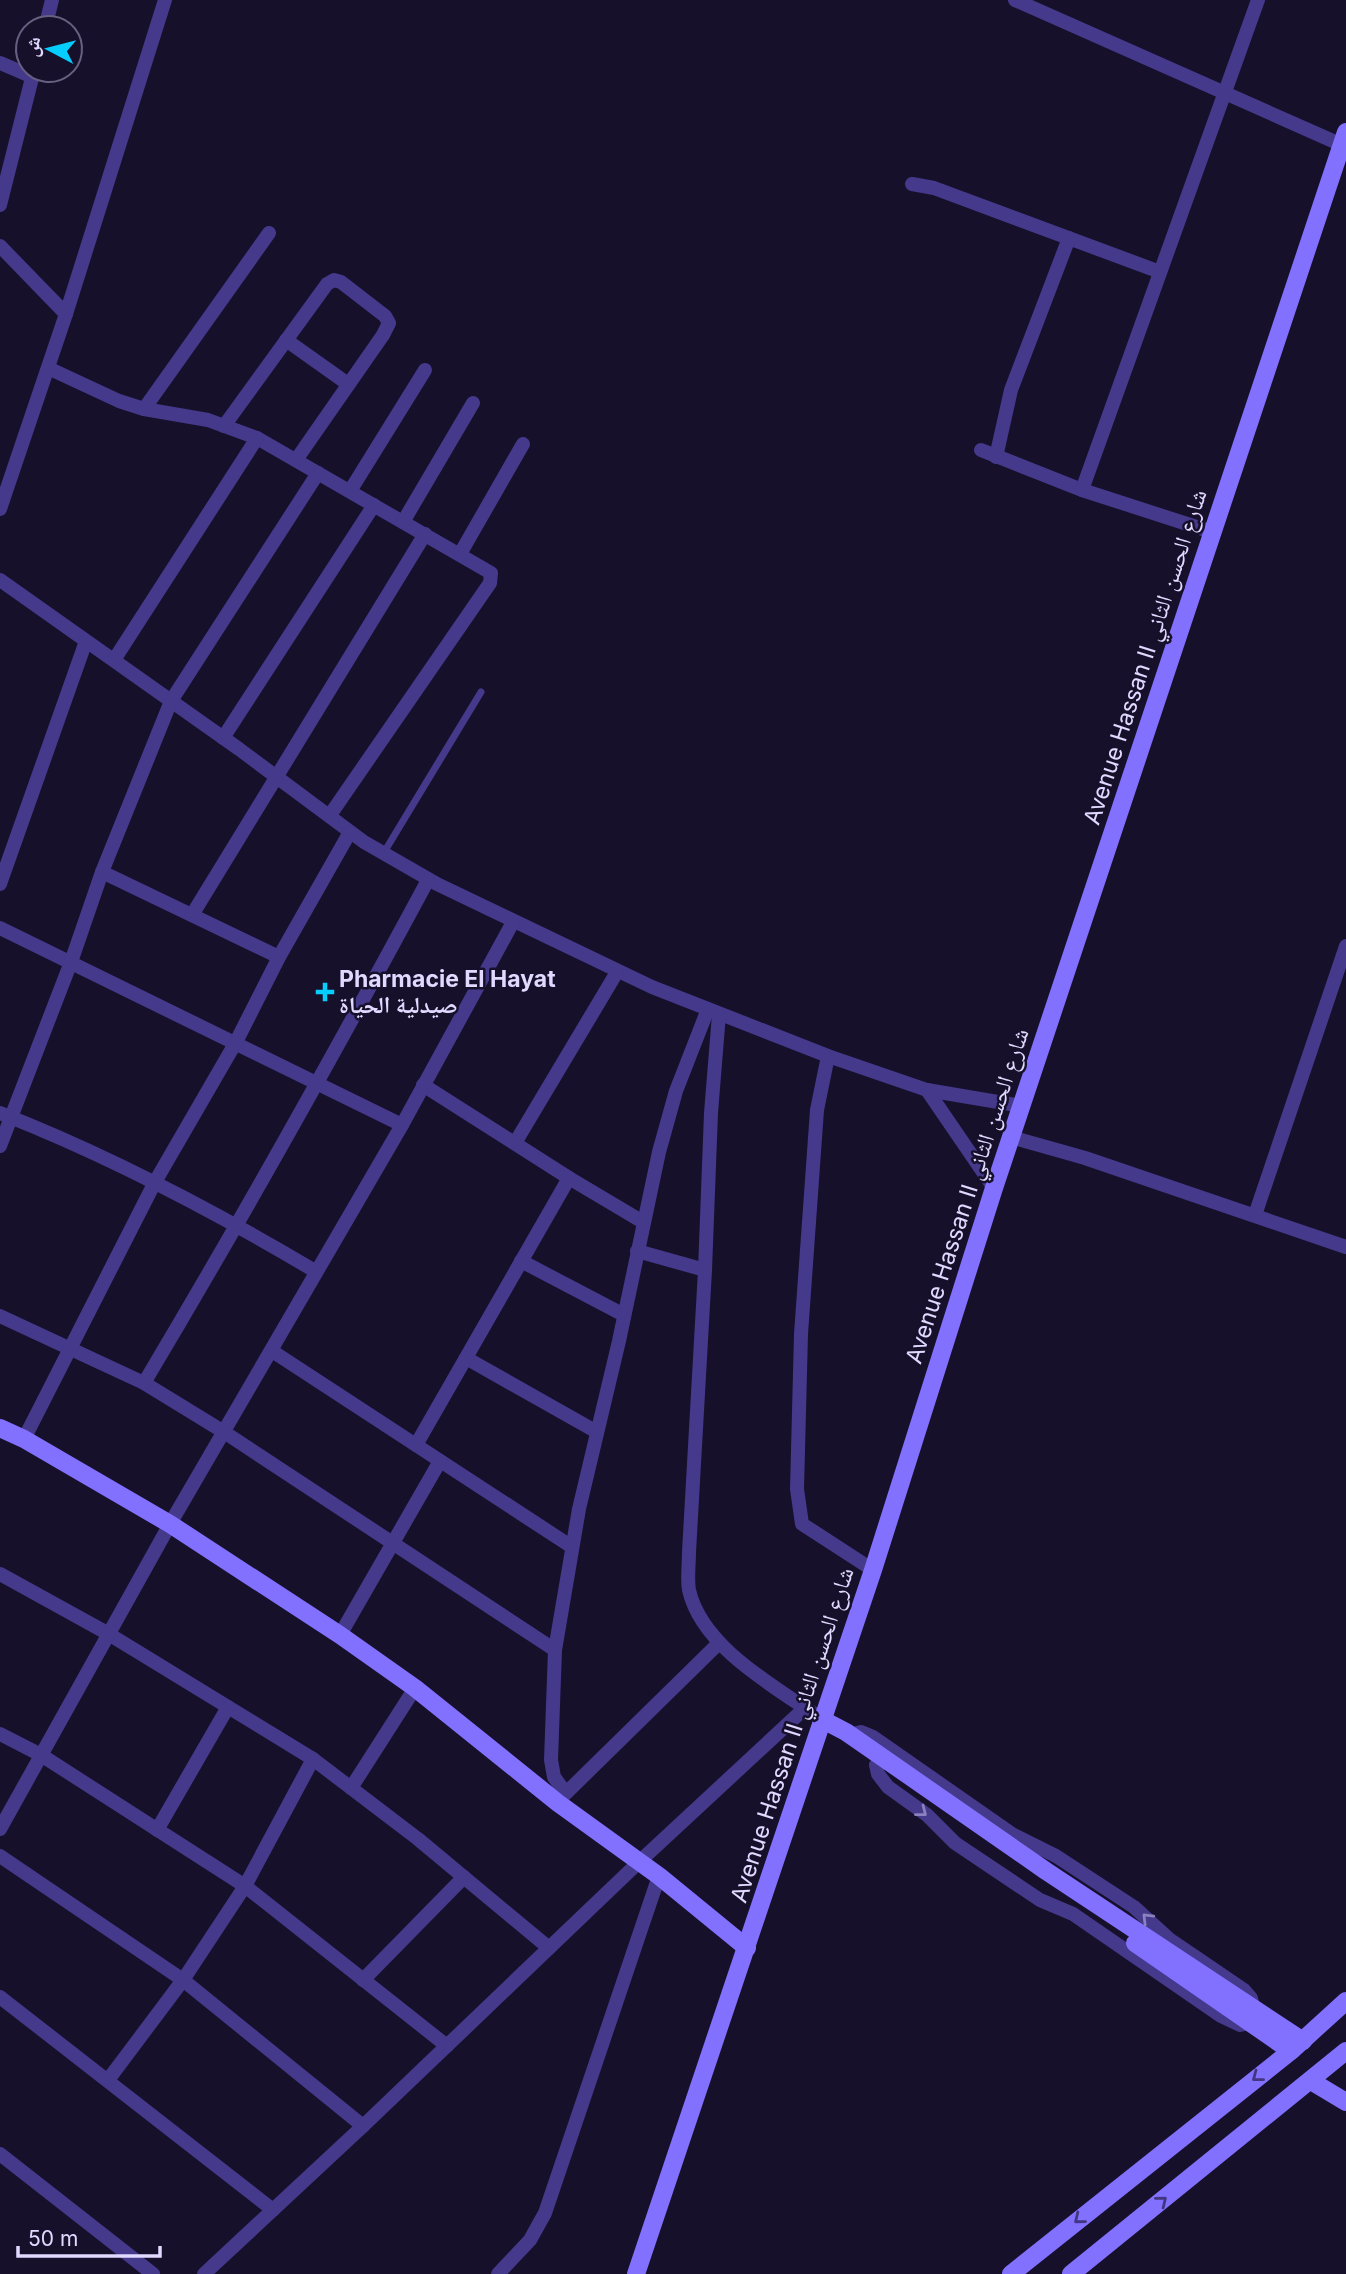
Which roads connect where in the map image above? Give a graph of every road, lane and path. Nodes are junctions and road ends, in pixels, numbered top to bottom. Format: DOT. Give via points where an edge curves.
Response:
graph roads {
  1 [pos="165,0"];
  2 [pos="1015,0"];
  3 [pos="1258,0"];
  4 [pos="31,84"];
  5 [pos="1225,93"];
  6 [pos="1344,139"];
  7 [pos="912,184"];
  8 [pos="0,205"];
  9 [pos="269,233"];
  10 [pos="1069,238"];
  11 [pos="0,246"];
  12 [pos="1160,272"];
  13 [pos="66,314"];
  14 [pos="286,340"];
  15 [pos="48,368"];
  16 [pos="425,370"];
  17 [pos="348,384"];
  18 [pos="473,403"];
  19 [pos="144,409"];
  20 [pos="224,426"];
  21 [pos="257,438"];
  22 [pos="523,444"];
  23 [pos="981,450"];
  24 [pos="996,457"];
  25 [pos="296,460"];
  26 [pos="318,473"];
  27 [pos="1082,490"];
  28 [pos="349,491"];
  29 [pos="374,505"];
  30 [pos="0,509"];
  31 [pos="403,522"];
  32 [pos="1212,531"];
  33 [pos="425,534"];
  34 [pos="460,554"];
  35 [pos="0,580"];
  36 [pos="86,641"];
  37 [pos="114,660"];
  38 [pos="481,692"];
  39 [pos="171,701"];
  40 [pos="223,738"];
  41 [pos="276,776"];
  42 [pos="330,815"];
  43 [pos="350,832"];
  44 [pos="382,854"];
  45 [pos="102,872"];
  46 [pos="428,880"];
  47 [pos="0,884"];
  48 [pos="192,915"];
  49 [pos="513,922"];
  50 [pos="0,928"];
  51 [pos="1346,946"];
  52 [pos="279,957"];
  53 [pos="71,962"];
  54 [pos="617,972"];
  55 [pos="713,1012"];
  56 [pos="236,1042"];
  57 [pos="828,1056"];
  58 [pos="318,1083"];
  59 [pos="423,1085"];
  60 [pos="927,1090"];
  61 [pos="1022,1106"];
  62 [pos="6,1115"];
  63 [pos="402,1125"];
  64 [pos="1011,1138"];
  65 [pos="515,1143"];
  66 [pos="0,1146"];
  67 [pos="569,1178"];
  68 [pos="155,1182"];
  69 [pos="994,1188"];
  70 [pos="1255,1215"];
  71 [pos="643,1222"];
  72 [pos="238,1225"];
  73 [pos="1346,1247"];
  74 [pos="637,1251"];
  75 [pos="521,1261"];
  76 [pos="705,1270"];
  77 [pos="315,1271"];
  78 [pos="624,1315"];
  79 [pos="0,1316"];
  80 [pos="69,1346"];
  81 [pos="272,1351"];
  82 [pos="466,1358"];
  83 [pos="144,1383"];
  84 [pos="0,1428"];
  85 [pos="224,1432"];
  86 [pos="597,1432"];
  87 [pos="24,1439"];
  88 [pos="416,1445"];
  89 [pos="440,1461"];
  90 [pos="170,1524"];
  91 [pos="393,1544"];
  92 [pos="572,1547"];
  93 [pos="873,1570"];
  94 [pos="0,1574"];
  95 [pos="107,1633"];
  96 [pos="340,1635"];
  97 [pos="719,1643"];
  98 [pos="555,1650"];
  99 [pos="415,1688"];
  100 [pos="228,1707"];
  101 [pos="805,1708"];
  102 [pos="822,1720"];
  103 [pos="0,1734"];
  104 [pos="41,1755"];
  105 [pos="313,1759"];
  106 [pos="351,1788"];
  107 [pos="561,1798"];
  108 [pos="0,1829"];
  109 [pos="157,1830"];
  110 [pos="0,1856"];
  111 [pos="639,1861"];
  112 [pos="464,1877"];
  113 [pos="660,1877"];
  114 [pos="245,1886"];
  115 [pos="549,1948"];
  116 [pos="747,1948"];
  117 [pos="183,1980"];
  118 [pos="363,1980"];
  119 [pos="0,1997"];
  120 [pos="1346,2001"];
  121 [pos="1252,2015"];
  122 [pos="447,2046"];
  123 [pos="1297,2046"];
  124 [pos="1343,2058"];
  125 [pos="108,2080"];
  126 [pos="1311,2081"];
  127 [pos="1346,2102"];
  128 [pos="363,2126"];
  129 [pos="0,2154"];
  130 [pos="273,2210"];
  131 [pos="153,2274"];
  132 [pos="204,2274"];
  133 [pos="498,2274"];
  134 [pos="636,2274"];
  135 [pos="1011,2274"];
  136 [pos="1071,2274"];
  1 -- 13 [label="street"];
  2 -- 5 [label="street"];
  3 -- 5 [label="street"];
  4 -- 8 [label="street"];
  5 -- 6 [label="street"];
  5 -- 12 [label="street"];
  6 -- 32 [label="street, Avenue Hassan II شارع الحسن الثاني"];
  7 -- 10 [label="street"];
  9 -- 19 [label="street"];
  10 -- 12 [label="street"];
  10 -- 24 [label="street" via="1011,390"];
  11 -- 13 [label="street"];
  12 -- 27 [label="street"];
  13 -- 15 [label="street"];
  14 -- 17 [label="street"];
  14 -- 17 [label="street" via="327,284 341,282 389,323"];
  14 -- 20 [label="street"];
  15 -- 19 [label="street"];
  15 -- 30 [label="street"];
  16 -- 28 [label="street"];
  17 -- 25 [label="street"];
  18 -- 31 [label="street"];
  19 -- 20 [label="street"];
  20 -- 21 [label="street"];
  21 -- 25 [label="street"];
  21 -- 37 [label="street"];
  22 -- 34 [label="street"];
  23 -- 24 [label="street"];
  24 -- 27 [label="street"];
  25 -- 26 [label="street"];
  26 -- 28 [label="street"];
  26 -- 39 [label="street"];
  27 -- 32 [label="street"];
  28 -- 29 [label="street"];
  29 -- 31 [label="street"];
  29 -- 40 [label="street"];
  31 -- 33 [label="street"];
  32 -- 61 [label="street, Avenue Hassan II شارع الحسن الثاني"];
  33 -- 34 [label="street"];
  33 -- 41 [label="street"];
  34 -- 42 [label="street" via="491,573 490,583"];
  35 -- 36 [label="street"];
  36 -- 37 [label="street"];
  36 -- 47 [label="street"];
  37 -- 39 [label="street"];
  38 -- 44 [label="lane"];
  39 -- 40 [label="street"];
  39 -- 45 [label="street"];
  40 -- 41 [label="street"];
  41 -- 42 [label="street"];
  41 -- 48 [label="street"];
  42 -- 43 [label="street"];
  43 -- 44 [label="street"];
  43 -- 52 [label="street"];
  44 -- 46 [label="street"];
  45 -- 48 [label="street"];
  45 -- 53 [label="street"];
  46 -- 49 [label="street"];
  46 -- 58 [label="street"];
  48 -- 52 [label="street"];
  49 -- 54 [label="street"];
  49 -- 59 [label="street"];
  50 -- 53 [label="street"];
  51 -- 70 [label="street"];
  52 -- 56 [label="street"];
  53 -- 56 [label="street"];
  53 -- 62 [label="street"];
  54 -- 55 [label="street"];
  54 -- 65 [label="street"];
  55 -- 57 [label="street"];
  55 -- 71 [label="street" via="676,1091"];
  55 -- 76 [label="street"];
  56 -- 58 [label="street"];
  56 -- 68 [label="street"];
  57 -- 60 [label="street"];
  57 -- 93 [label="street" via="813,1162 801,1334 797,1489 802,1524"];
  58 -- 63 [label="street"];
  58 -- 72 [label="street"];
  59 -- 63 [label="street"];
  59 -- 65 [label="street"];
  60 -- 61 [label="street"];
  60 -- 69 [label="street"];
  61 -- 64 [label="street, Avenue Hassan II شارع الحسن الثاني"];
  62 -- 66 [label="street"];
  62 -- 68 [label="street"];
  63 -- 77 [label="street"];
  64 -- 69 [label="street, Avenue Hassan II شارع الحسن الثاني"];
  64 -- 70 [label="street"];
  65 -- 67 [label="street"];
  67 -- 71 [label="street"];
  67 -- 75 [label="street"];
  68 -- 72 [label="street"];
  68 -- 80 [label="street"];
  69 -- 93 [label="street, Avenue Hassan II شارع الحسن الثاني"];
  70 -- 73 [label="street"];
  71 -- 74 [label="street"];
  72 -- 77 [label="street"];
  72 -- 83 [label="street"];
  74 -- 76 [label="street"];
  74 -- 78 [label="street"];
  75 -- 78 [label="street"];
  75 -- 82 [label="street"];
  76 -- 97 [label="street" via="689,1589 699,1619"];
  77 -- 81 [label="street"];
  78 -- 86 [label="street"];
  79 -- 80 [label="street"];
  80 -- 83 [label="street"];
  80 -- 87 [label="street"];
  81 -- 85 [label="street"];
  81 -- 88 [label="street"];
  82 -- 86 [label="street"];
  82 -- 88 [label="street"];
  83 -- 85 [label="street"];
  84 -- 87 [label="street"];
  85 -- 90 [label="street"];
  85 -- 91 [label="street"];
  86 -- 92 [label="street"];
  87 -- 90 [label="street"];
  88 -- 89 [label="street"];
  89 -- 91 [label="street"];
  89 -- 92 [label="street"];
  90 -- 95 [label="street"];
  90 -- 96 [label="street"];
  91 -- 96 [label="street"];
  91 -- 98 [label="street"];
  92 -- 98 [label="street"];
  93 -- 102 [label="street, Avenue Hassan II شارع الحسن الثاني"];
  94 -- 95 [label="street"];
  95 -- 100 [label="street"];
  95 -- 104 [label="street"];
  96 -- 99 [label="street"];
  97 -- 101 [label="street"];
  97 -- 107 [label="street"];
  98 -- 107 [label="street" via="551,1760"];
  99 -- 106 [label="street"];
  99 -- 107 [label="street"];
  100 -- 105 [label="street"];
  100 -- 109 [label="street"];
  101 -- 102 [label="street"];
  101 -- 111 [label="street"];
  102 -- 116 [label="street, Avenue Hassan II شارع الحسن الثاني"];
  121 -- 102 [label="street, one-way"];
  102 -- 121 [label="street, one-way" via="841,1742"];
  103 -- 104 [label="street"];
  104 -- 108 [label="street"];
  104 -- 109 [label="street"];
  105 -- 106 [label="street"];
  105 -- 114 [label="street"];
  106 -- 112 [label="street"];
  107 -- 111 [label="street"];
  109 -- 114 [label="street"];
  110 -- 117 [label="street"];
  111 -- 113 [label="street"];
  111 -- 115 [label="street"];
  112 -- 115 [label="street"];
  112 -- 118 [label="street"];
  113 -- 116 [label="street"];
  113 -- 133 [label="street" via="545,2213 530,2240"];
  114 -- 117 [label="street"];
  114 -- 118 [label="street"];
  115 -- 122 [label="street"];
  116 -- 134 [label="street, Avenue Hassan II شارع الحسن الثاني"];
  117 -- 125 [label="street"];
  117 -- 128 [label="street"];
  118 -- 122 [label="street"];
  119 -- 125 [label="street"];
  120 -- 123 [label="street"];
  121 -- 123 [label="street"];
  122 -- 128 [label="street"];
  123 -- 135 [label="street, one-way"];
  124 -- 126 [label="street"];
  125 -- 130 [label="street"];
  126 -- 127 [label="street"];
  136 -- 126 [label="street, one-way"];
  128 -- 130 [label="street"];
  129 -- 131 [label="street"];
  130 -- 132 [label="street"];
}
